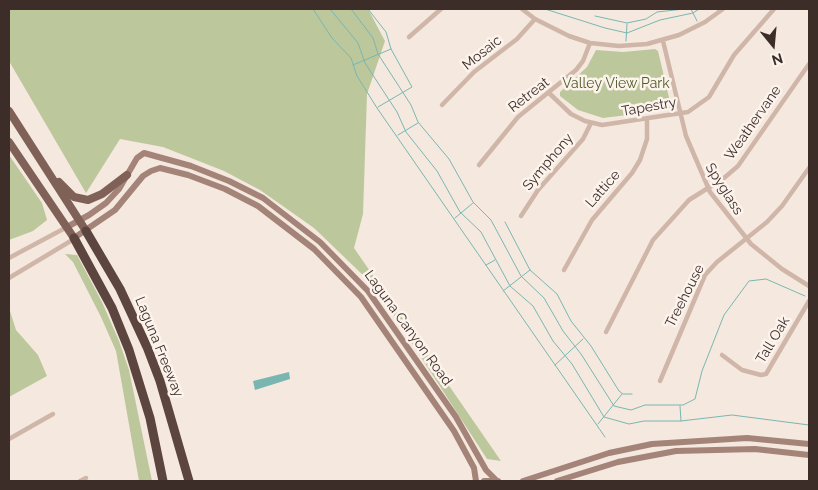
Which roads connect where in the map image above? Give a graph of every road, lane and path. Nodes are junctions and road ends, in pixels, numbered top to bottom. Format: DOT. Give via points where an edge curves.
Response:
graph roads {
  1 [pos="441,9"];
  2 [pos="522,9"];
  3 [pos="723,9"];
  4 [pos="774,9"];
  5 [pos="535,19"];
  6 [pos="410,37"];
  7 [pos="663,41"];
  8 [pos="590,43"];
  9 [pos="809,64"];
  10 [pos="549,93"];
  11 [pos="442,105"];
  12 [pos="9,111"];
  13 [pos="680,114"];
  14 [pos="647,119"];
  15 [pos="590,123"];
  16 [pos="9,142"];
  17 [pos="41,159"];
  18 [pos="479,165"];
  19 [pos="809,168"];
  20 [pos="127,175"];
  21 [pos="707,187"];
  22 [pos="521,216"];
  23 [pos="79,221"];
  24 [pos="67,227"];
  25 [pos="86,231"];
  26 [pos="74,238"];
  27 [pos="747,240"];
  28 [pos="9,258"];
  29 [pos="564,270"];
  30 [pos="9,278"];
  31 [pos="809,286"];
  32 [pos="809,301"];
  33 [pos="383,313"];
  34 [pos="379,320"];
  35 [pos="606,332"];
  36 [pos="722,356"];
  37 [pos="660,381"];
  38 [pos="53,414"];
  39 [pos="9,439"];
  40 [pos="809,444"];
  41 [pos="809,455"];
  42 [pos="86,478"];
  43 [pos="161,479"];
  44 [pos="80,481"];
  45 [pos="189,481"];
  46 [pos="476,481"];
  47 [pos="484,481"];
  48 [pos="498,481"];
  49 [pos="523,481"];
  50 [pos="557,481"];
  1 -- 6 [label="street"];
  2 -- 5 [label="street"];
  3 -- 7 [label="street" via="699,26"];
  4 -- 13 [label="street, Tapestry" via="734,55 709,97 692,110"];
  5 -- 8 [label="street"];
  5 -- 11 [label="street, Mosaic" via="517,39 474,72"];
  7 -- 8 [label="street" via="619,46"];
  7 -- 13 [label="street, Spyglass"];
  8 -- 10 [label="street, Retreat" via="580,66"];
  9 -- 21 [label="street, Weathervane" via="742,162 724,178"];
  10 -- 15 [label="street, Tapestry" via="567,111"];
  10 -- 18 [label="street, Retreat" via="512,123"];
  12 -- 17 [label="main road"];
  13 -- 14 [label="street, Tapestry"];
  13 -- 21 [label="street, Spyglass" via="692,154"];
  14 -- 15 [label="street, Tapestry" via="610,125"];
  14 -- 29 [label="street, Lattice" via="647,140 640,160 592,220"];
  15 -- 22 [label="street, Symphony" via="583,139 542,185"];
  16 -- 24 [label="main road"];
  17 -- 20 [label="main road" via="80,200 97,197"];
  17 -- 23 [label="main road"];
  19 -- 27 [label="street, Treehouse" via="782,206"];
  20 -- 23 [label="main road, Laguna Canyon Road" via="106,203"];
  20 -- 33 [label="main road, Laguna Canyon Road" via="144,153 229,181 263,198 320,242 368,291"];
  21 -- 27 [label="street, Spyglass"];
  21 -- 35 [label="street, Weathervane" via="686,203 653,240"];
  23 -- 24 [label="main road, Laguna Canyon Road"];
  23 -- 25 [label="main road"];
  24 -- 26 [label="main road"];
  24 -- 28 [label="street"];
  25 -- 26 [label="main road, Laguna Canyon Road"];
  25 -- 34 [label="main road, Laguna Canyon Road" via="115,210 151,171 160,168 188,175 242,198 285,226 343,276"];
  25 -- 45 [label="highway, Laguna Freeway" via="120,289 147,347"];
  26 -- 30 [label="street"];
  26 -- 43 [label="highway, Laguna Freeway" via="101,287 129,350 150,418"];
  27 -- 31 [label="street, Spyglass" via="769,260"];
  27 -- 37 [label="street, Treehouse" via="716,262 705,275"];
  32 -- 36 [label="street, Tall Oak" via="766,374 742,370"];
  33 -- 34 [label="main road"];
  33 -- 48 [label="main road, Laguna Canyon Road" via="456,417 486,470"];
  34 -- 46 [label="main road, Laguna Canyon Road" via="454,431 475,470"];
  38 -- 39 [label="street"];
  40 -- 49 [label="main road" via="747,438 660,443 609,453"];
  41 -- 50 [label="main road" via="750,449 676,451 628,459"];
  42 -- 44 [label="street"];
  47 -- 48 [label="main road"];
}
